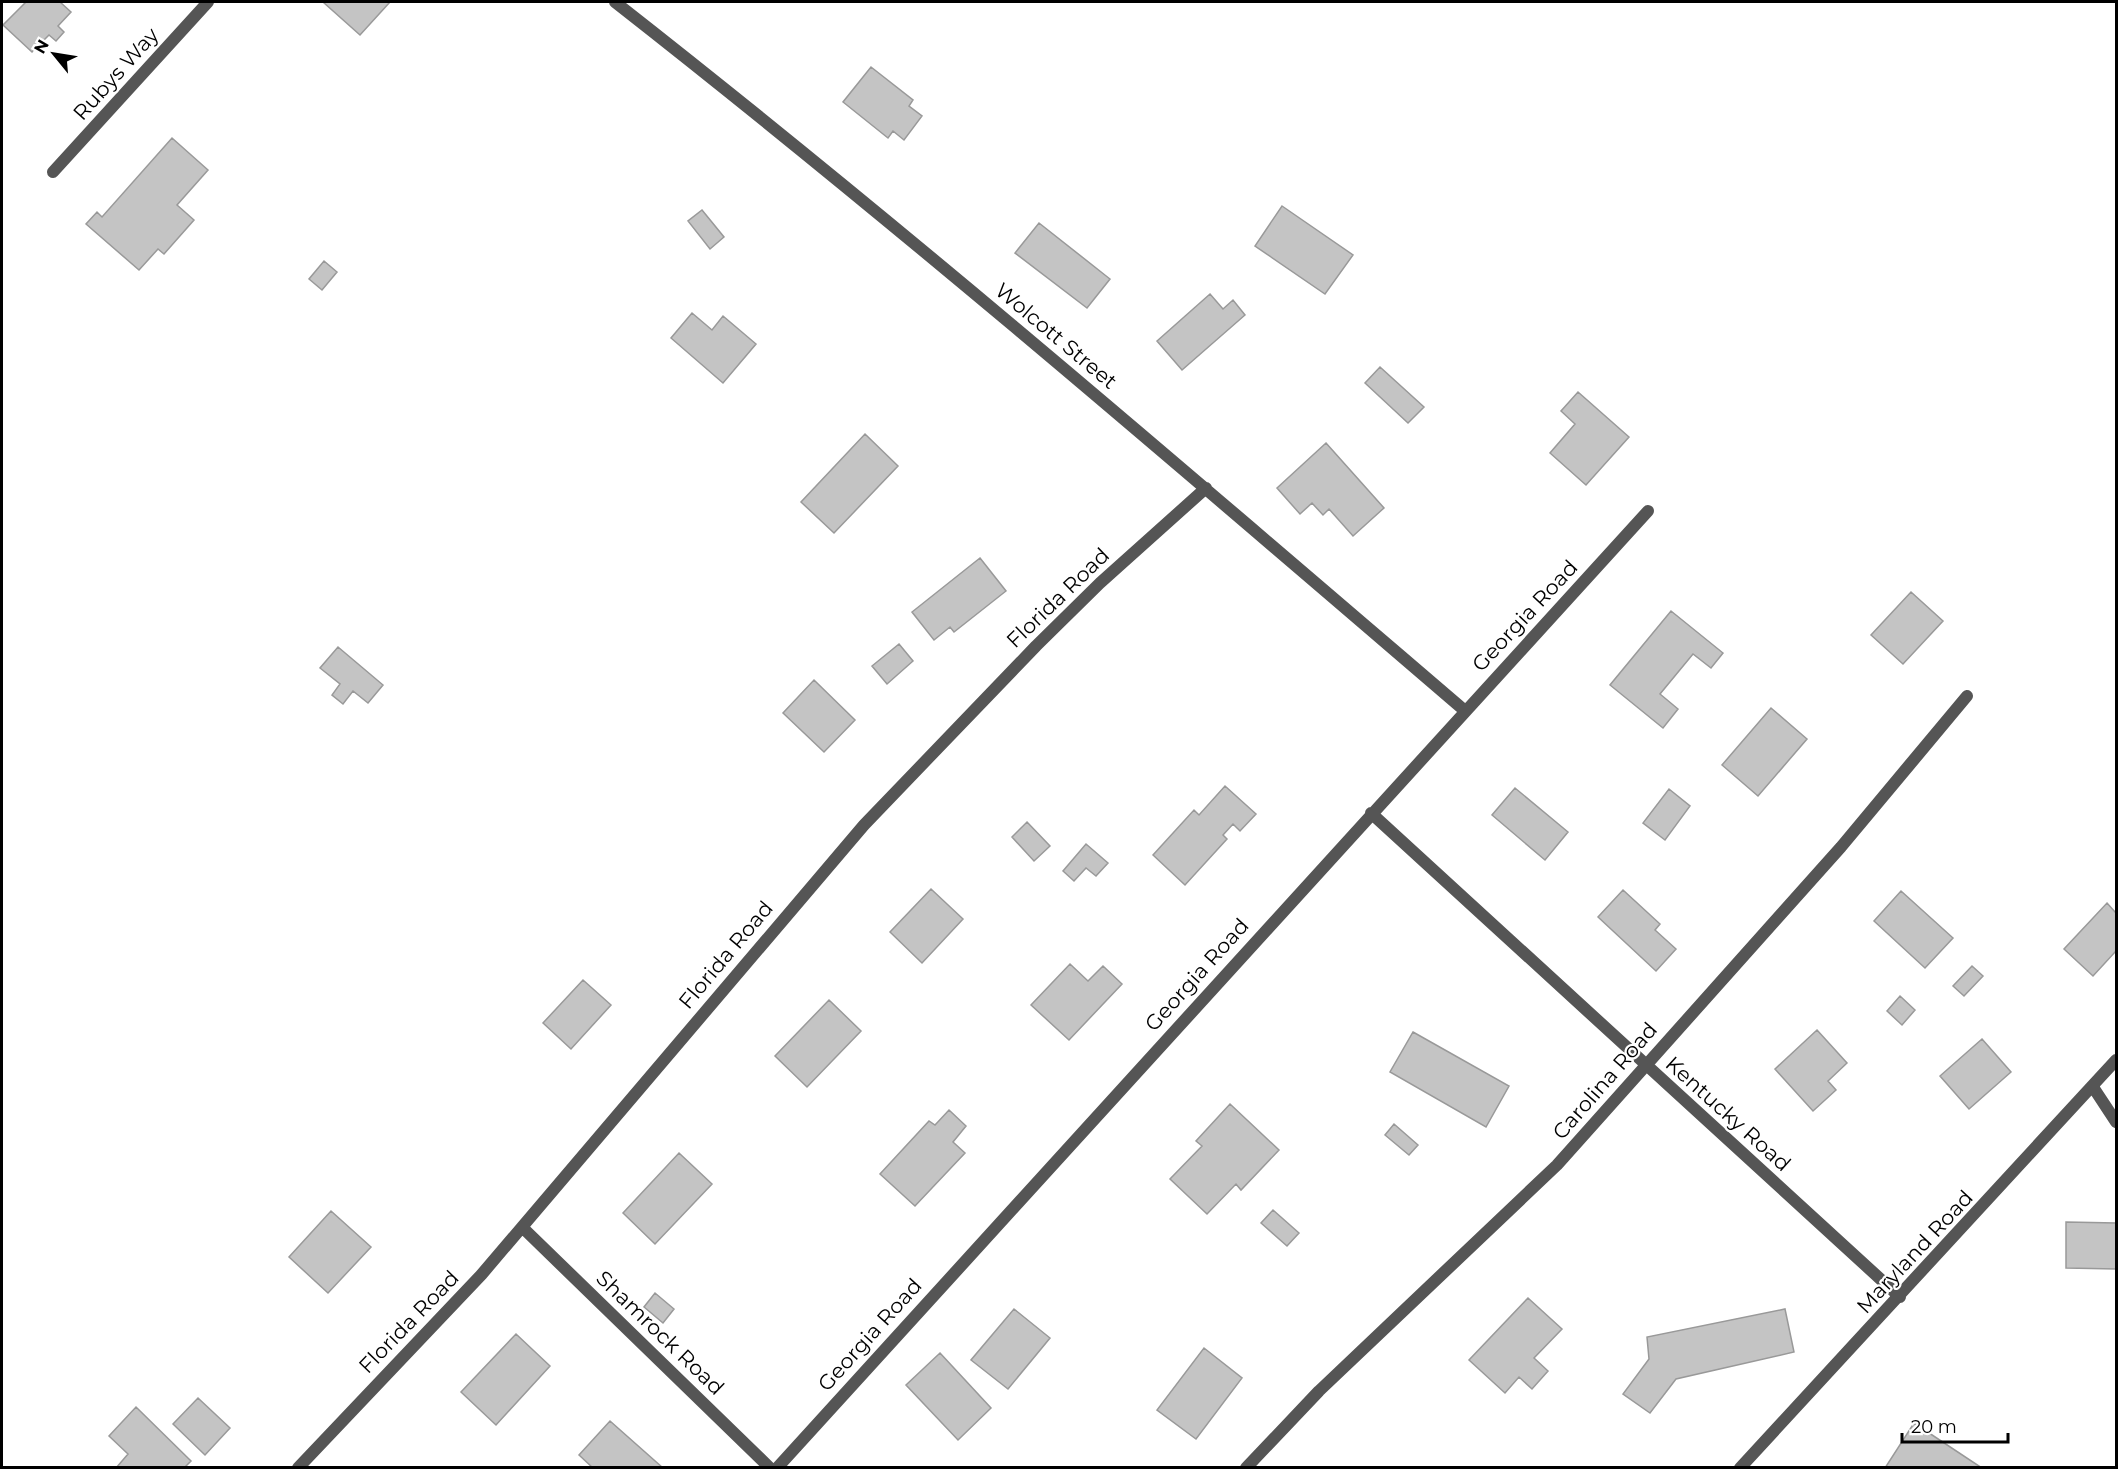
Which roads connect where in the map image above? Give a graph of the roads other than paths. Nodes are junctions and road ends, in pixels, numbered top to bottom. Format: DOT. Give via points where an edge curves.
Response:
graph roads {
  1 [pos="208,2"];
  2 [pos="615,2"];
  3 [pos="53,172"];
  4 [pos="1206,488"];
  5 [pos="1648,511"];
  6 [pos="1967,696"];
  7 [pos="1464,710"];
  8 [pos="1371,813"];
  9 [pos="2116,1060"];
  10 [pos="1644,1064"];
  11 [pos="2093,1087"];
  12 [pos="2116,1122"];
  13 [pos="522,1227"];
  14 [pos="1900,1297"];
  15 [pos="298,1467"];
  16 [pos="770,1467"];
  17 [pos="777,1467"];
  18 [pos="1246,1467"];
  19 [pos="1740,1467"];
  1 -- 3 [label="street, Rubys Way"];
  2 -- 4 [label="street, Wolcott Street" via="768,122"];
  4 -- 7 [label="street, Wolcott Street"];
  4 -- 13 [label="street, Florida Road" via="1036,646 864,825"];
  5 -- 7 [label="street, Georgia Road"];
  6 -- 10 [label="street, Carolina Road" via="1841,847"];
  7 -- 8 [label="street, Georgia Road"];
  8 -- 10 [label="street, Kentucky Road"];
  8 -- 17 [label="street, Georgia Road"];
  9 -- 11 [label="street, Maryland Road"];
  10 -- 14 [label="street, Kentucky Road"];
  10 -- 18 [label="street, Carolina Road" via="1557,1166 1319,1391"];
  11 -- 12 [label="street"];
  11 -- 14 [label="street, Maryland Road"];
  13 -- 15 [label="street, Florida Road"];
  13 -- 16 [label="street, Shamrock Road"];
  14 -- 19 [label="street, Maryland Road"];
}
